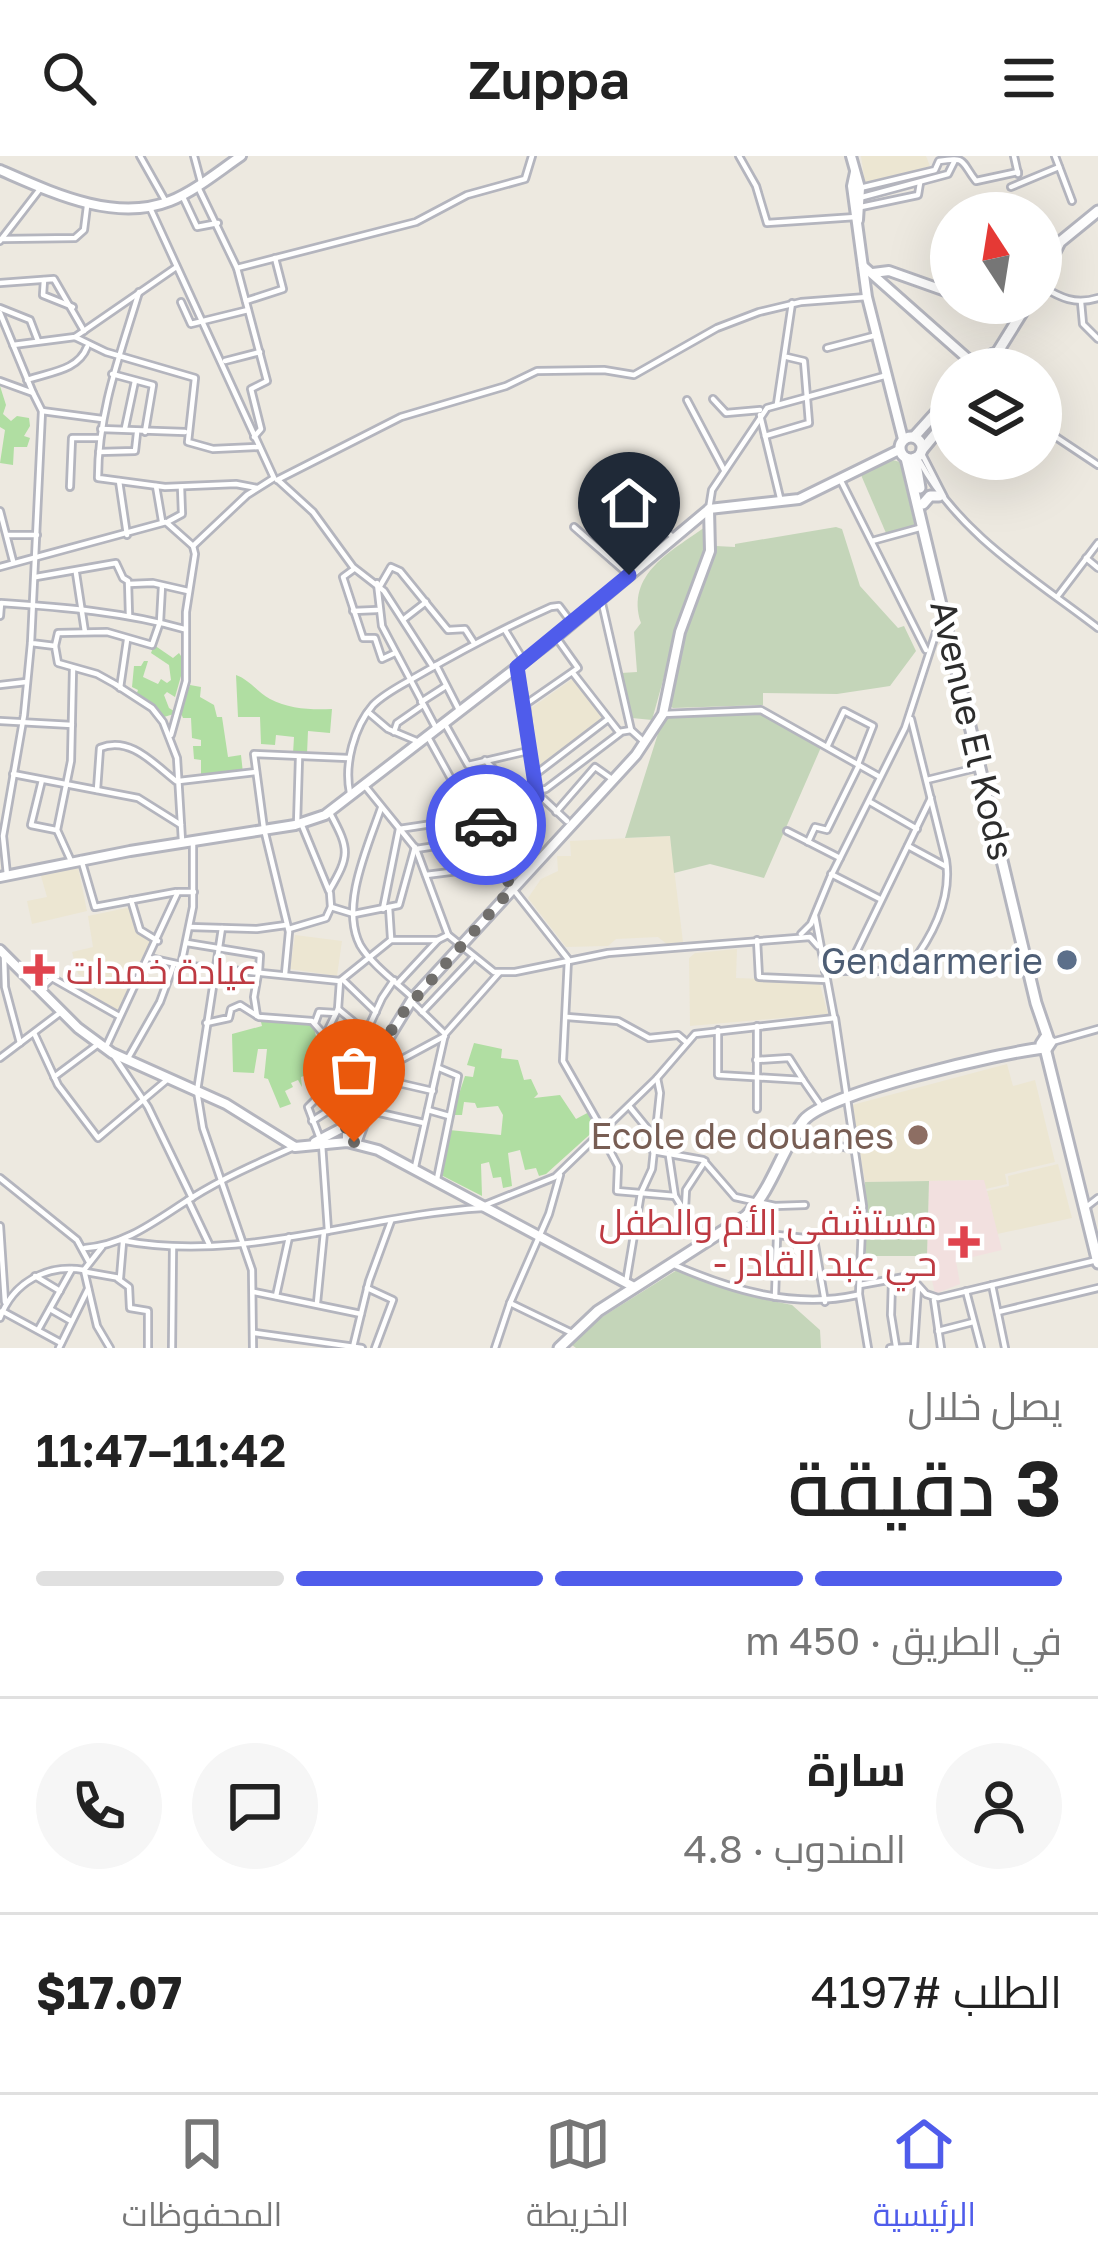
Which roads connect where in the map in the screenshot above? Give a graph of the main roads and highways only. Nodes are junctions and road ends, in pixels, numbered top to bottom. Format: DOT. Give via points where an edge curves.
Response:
graph roads {
  1 [pos="1098,211"];
  2 [pos="1062,240"];
  3 [pos="930,427"];
  4 [pos="930,440"];
  5 [pos="914,450"];
  6 [pos="943,499"];
  7 [pos="922,504"];
  8 [pos="928,540"];
  9 [pos="1046,1043"];
  10 [pos="1090,1204"];
  11 [pos="1098,1245"];
  12 [pos="1098,1261"];
  13 [pos="560,1348"];
  1 -- 2 [label="main road"];
  3 -- 5 [label="main road"];
  4 -- 5 [label="main road"];
  5 -- 7 [label="main road"];
  5 -- 8 [label="main road, Avenue El Kods"];
  6 -- 7 [label="main road"];
  7 -- 8 [label="main road"];
  8 -- 9 [label="main road, Avenue El Kods"];
  9 -- 10 [label="main road, Avenue El Kods"];
  9 -- 13 [label="main road" via="822,1107 805,1119 738,1221 630,1285"];
  10 -- 11 [label="main road, Avenue El Kods"];
  10 -- 12 [label="main road, Avenue El Kods"];
}
